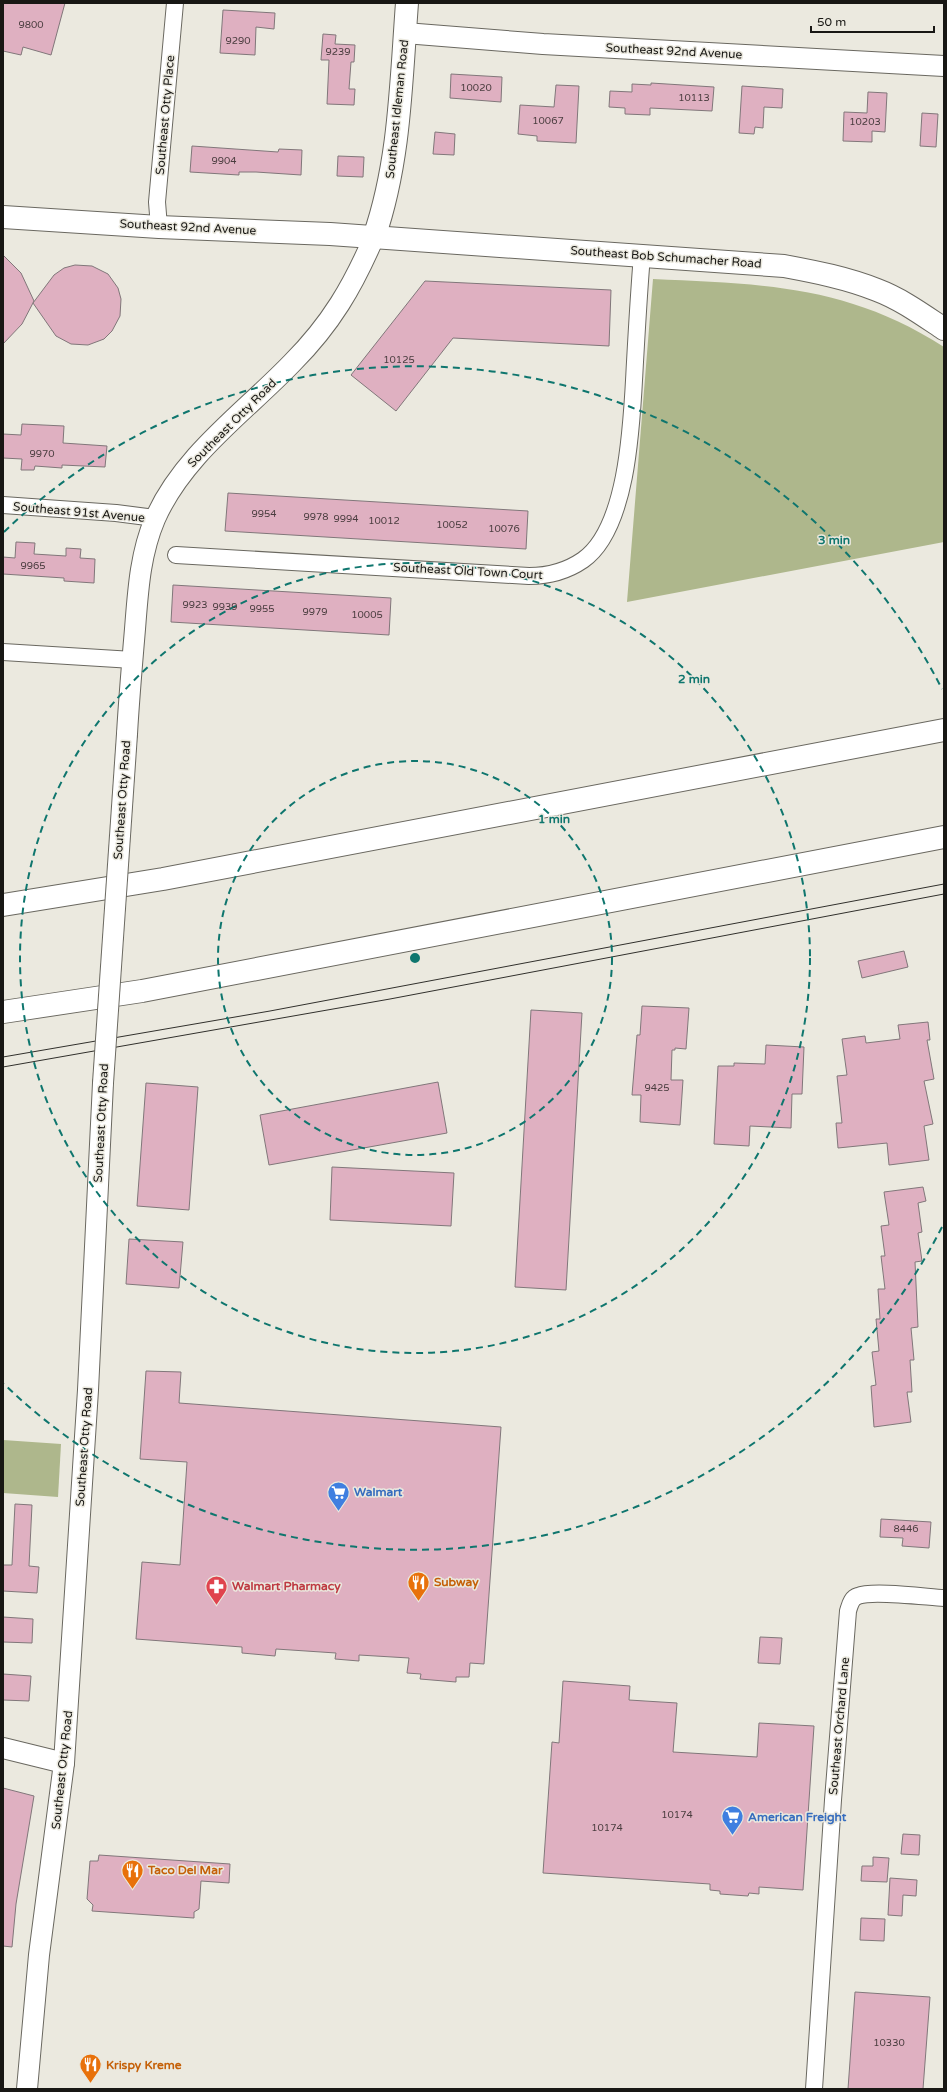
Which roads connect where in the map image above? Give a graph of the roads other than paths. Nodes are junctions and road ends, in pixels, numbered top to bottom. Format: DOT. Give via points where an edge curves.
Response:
graph roads {
  1 [pos="175,3"];
  2 [pos="407,3"];
  3 [pos="405,33"];
  4 [pos="944,66"];
  5 [pos="3,216"];
  6 [pos="159,226"];
  7 [pos="374,237"];
  8 [pos="642,255"];
  9 [pos="944,329"];
  10 [pos="3,505"];
  11 [pos="155,518"];
  12 [pos="176,555"];
  13 [pos="3,652"];
  14 [pos="133,660"];
  15 [pos="944,730"];
  16 [pos="944,837"];
  17 [pos="3,905"];
  18 [pos="3,1012"];
  19 [pos="944,1598"];
  20 [pos="3,1748"];
  21 [pos="64,1763"];
  22 [pos="27,2089"];
  23 [pos="814,2089"];
  1 -- 6 [label="street, Southeast Otty Place" via="157,202"];
  2 -- 3 [label="main road, Southeast Idleman Road"];
  3 -- 4 [label="street, Southeast 92nd Avenue" via="559,45"];
  3 -- 7 [label="main road, Southeast Idleman Road" via="394,156 384,209"];
  5 -- 6 [label="main road, Southeast 92nd Avenue"];
  6 -- 7 [label="main road, Southeast 92nd Avenue"];
  7 -- 8 [label="main road, Southeast Bob Schumacher Road"];
  7 -- 11 [label="street, Southeast Otty Road" via="347,294 332,316 294,362 197,456 174,486"];
  8 -- 9 [label="main road, Southeast Bob Schumacher Road" via="784,266 827,274 878,290"];
  8 -- 12 [label="street, Southeast Old Town Court" via="626,468 612,519 600,542 584,560 544,576 529,576"];
  10 -- 11 [label="street, Southeast 91st Avenue"];
  11 -- 14 [label="street, Southeast Otty Road" via="143,553"];
  13 -- 14 [label="street"];
  14 -- 21 [label="street, Southeast Otty Road, bridge" via="103,1083 88,1390"];
  15 -- 17 [label="main road" via="163,879"];
  16 -- 18 [label="main road" via="150,989"];
  19 -- 23 [label="street, Southeast Orchard Lane" via="869,1594 856,1596 848,1611"];
  20 -- 21 [label="street"];
  21 -- 22 [label="street, Southeast Otty Road" via="40,1955"];
}
